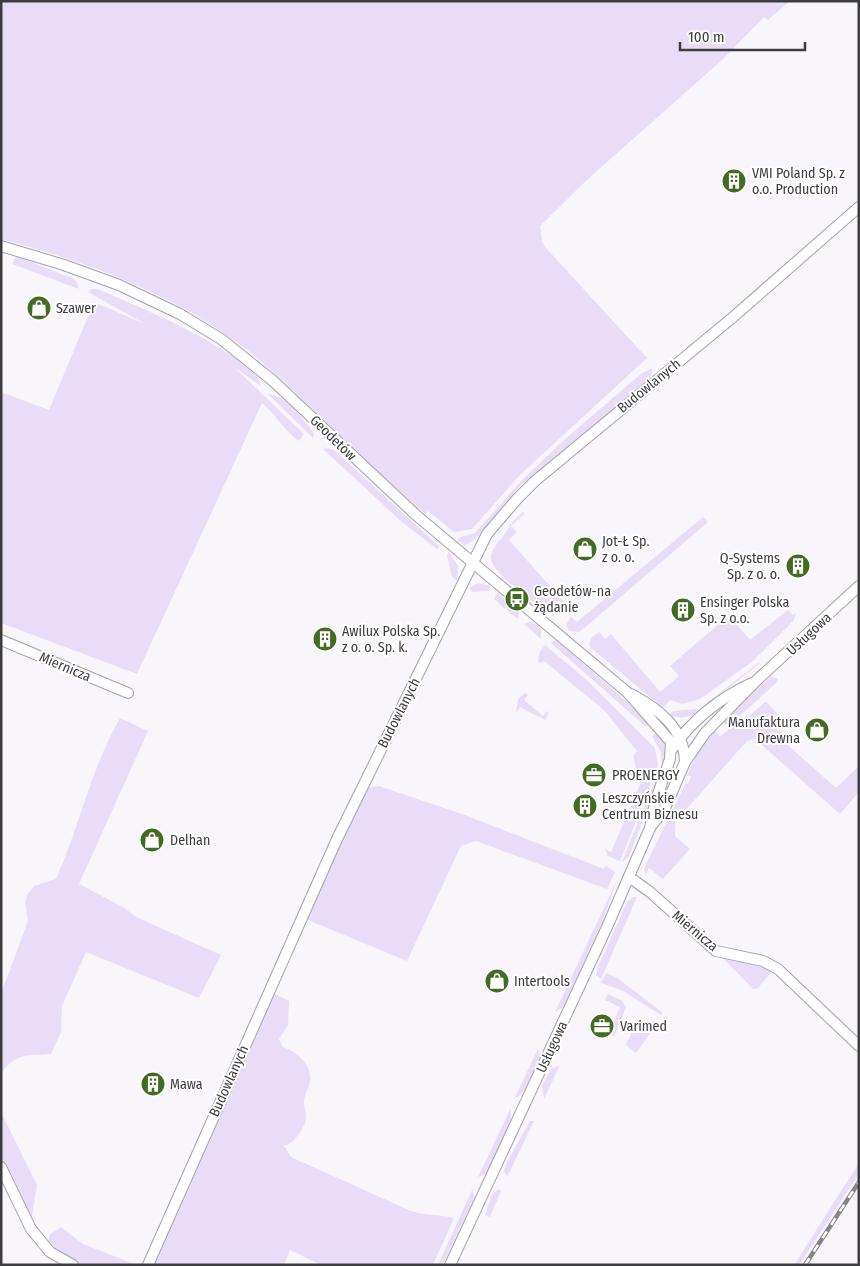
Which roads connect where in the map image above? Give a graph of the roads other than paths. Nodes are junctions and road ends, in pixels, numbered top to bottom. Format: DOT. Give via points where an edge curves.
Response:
graph roads {
  1 [pos="859,207"];
  2 [pos="1,246"];
  3 [pos="472,562"];
  4 [pos="859,586"];
  5 [pos="1,640"];
  6 [pos="757,680"];
  7 [pos="627,692"];
  8 [pos="128,693"];
  9 [pos="697,719"];
  10 [pos="668,720"];
  11 [pos="705,733"];
  12 [pos="668,736"];
  13 [pos="681,738"];
  14 [pos="672,749"];
  15 [pos="685,762"];
  16 [pos="650,828"];
  17 [pos="629,877"];
  18 [pos="859,1046"];
  19 [pos="1,1166"];
  20 [pos="73,1265"];
  21 [pos="148,1265"];
  22 [pos="450,1265"];
  1 -- 3 [label="street, Budowlanych" via="732,318 535,481 501,516"];
  2 -- 3 [label="street, Geodetów" via="119,285 180,314 221,339 272,380 379,482"];
  3 -- 7 [label="street, Geodetów"];
  3 -- 21 [label="street, Budowlanych" via="337,839"];
  4 -- 6 [label="street, Usługowa"];
  5 -- 8 [label="street, Miernicza"];
  6 -- 9 [label="street, Usługowa" via="734,691"];
  6 -- 11 [label="street, Usługowa"];
  7 -- 10 [label="street, Geodetów" via="648,703"];
  7 -- 12 [label="street, Geodetów"];
  9 -- 10 [label="street" via="686,722"];
  9 -- 13 [label="street, Usługowa"];
  10 -- 13 [label="street, Geodetów"];
  11 -- 13 [label="street"];
  11 -- 15 [label="street, Usługowa"];
  12 -- 13 [label="street"];
  12 -- 14 [label="street"];
  13 -- 14 [label="street, Usługowa"];
  13 -- 15 [label="street, Geodetów"];
  14 -- 16 [label="street, Usługowa"];
  15 -- 16 [label="street, Usługowa" via="665,808"];
  16 -- 17 [label="street, Usługowa"];
  17 -- 18 [label="street, Miernicza" via="716,951 774,966"];
  17 -- 22 [label="street, Usługowa"];
  19 -- 20 [label="street" via="31,1229 50,1252"];
}
